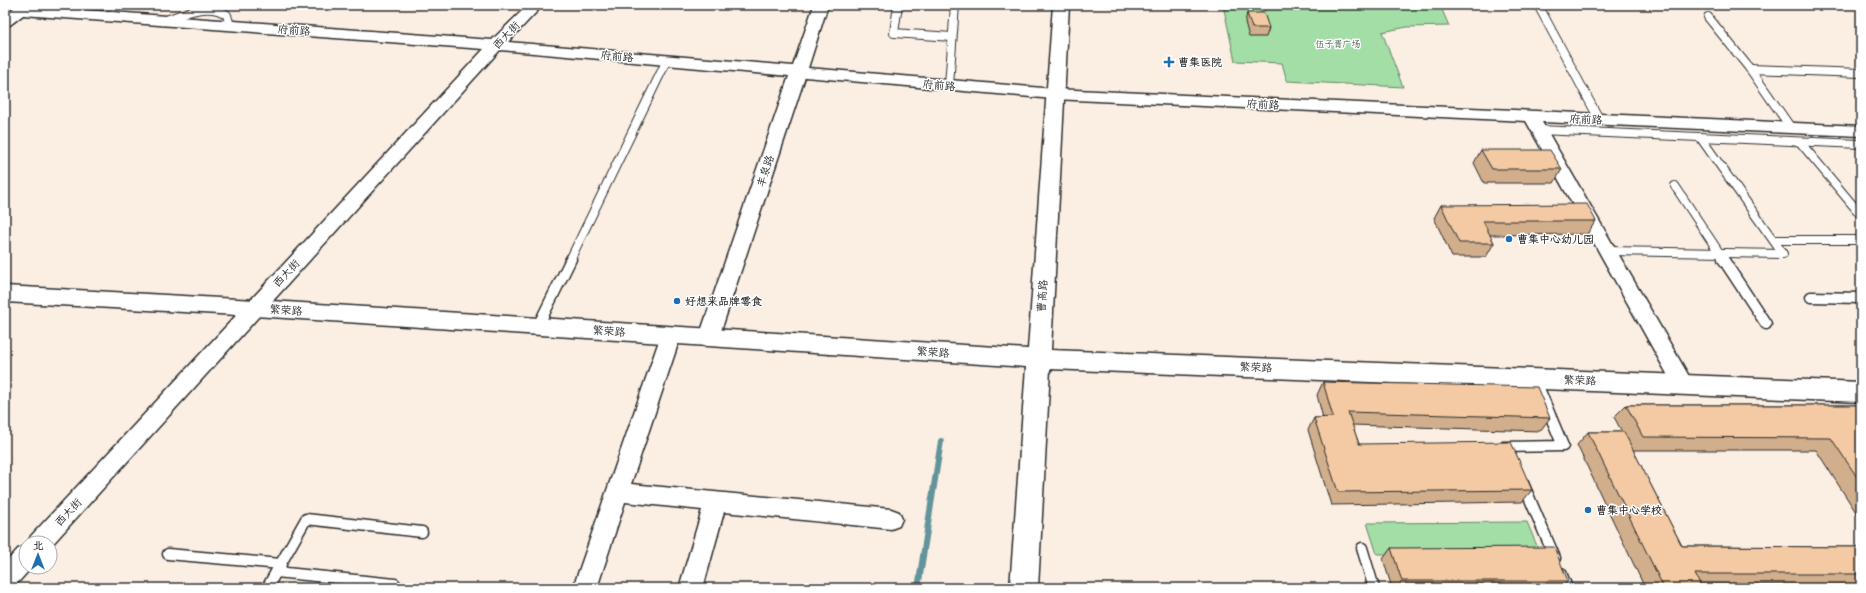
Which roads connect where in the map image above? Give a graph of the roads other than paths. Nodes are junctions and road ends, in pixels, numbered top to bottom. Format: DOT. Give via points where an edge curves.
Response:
graph roads {
  1 [pos="536,5"];
  2 [pos="821,5"];
  3 [pos="898,5"];
  4 [pos="955,5"];
  5 [pos="1061,5"];
  6 [pos="1538,5"];
  7 [pos="23,8"];
  8 [pos="200,8"];
  9 [pos="220,8"];
  10 [pos="1708,17"];
  11 [pos="164,21"];
  12 [pos="5,22"];
  13 [pos="230,26"];
  14 [pos="952,37"];
  15 [pos="496,45"];
  16 [pos="668,60"];
  17 [pos="1750,69"];
  18 [pos="798,72"];
  19 [pos="1861,73"];
  20 [pos="949,85"];
  21 [pos="1054,94"];
  22 [pos="1599,119"];
  23 [pos="1535,123"];
  24 [pos="1791,128"];
  25 [pos="1861,131"];
  26 [pos="1700,137"];
  27 [pos="1800,142"];
  28 [pos="1861,144"];
  29 [pos="1675,186"];
  30 [pos="1861,215"];
  31 [pos="1774,240"];
  32 [pos="1861,240"];
  33 [pos="1608,251"];
  34 [pos="1719,253"];
  35 [pos="5,294"];
  36 [pos="1811,297"];
  37 [pos="1861,298"];
  38 [pos="255,308"];
  39 [pos="1766,324"];
  40 [pos="538,326"];
  41 [pos="671,335"];
  42 [pos="710,337"];
  43 [pos="1038,359"];
  44 [pos="1535,379"];
  45 [pos="1683,384"];
  46 [pos="1861,392"];
  47 [pos="1492,447"];
  48 [pos="1508,447"];
  49 [pos="1514,461"];
  50 [pos="1520,475"];
  51 [pos="618,492"];
  52 [pos="716,502"];
  53 [pos="891,519"];
  54 [pos="422,532"];
  55 [pos="46,535"];
  56 [pos="1362,548"];
  57 [pos="168,554"];
  58 [pos="18,566"];
  59 [pos="278,568"];
  60 [pos="5,580"];
  61 [pos="395,584"];
  62 [pos="267,588"];
  63 [pos="585,588"];
  64 [pos="691,588"];
  65 [pos="1024,588"];
  66 [pos="1374,588"];
  67 [pos="1567,588"];
  1 -- 15 [label="street, 西大街"];
  2 -- 18 [label="street, 丰泉路"];
  3 -- 14 [label="lane" via="894,33"];
  4 -- 14 [label="lane"];
  5 -- 21 [label="street, 曹高路"];
  6 -- 22 [label="lane"];
  7 -- 11 [label="street, 府前路"];
  7 -- 12 [label="street"];
  8 -- 9 [label="lane"];
  8 -- 11 [label="lane"];
  9 -- 13 [label="lane" via="228,15"];
  10 -- 17 [label="lane"];
  11 -- 13 [label="street, 府前路"];
  13 -- 15 [label="street, 府前路"];
  14 -- 20 [label="lane"];
  15 -- 16 [label="street, 府前路"];
  15 -- 38 [label="street, 西大街"];
  16 -- 18 [label="street, 府前路"];
  16 -- 40 [label="lane"];
  17 -- 19 [label="lane"];
  17 -- 24 [label="lane"];
  18 -- 20 [label="street, 府前路"];
  18 -- 42 [label="street, 丰泉路"];
  20 -- 21 [label="street, 府前路"];
  21 -- 23 [label="street, 府前路"];
  21 -- 43 [label="street, 曹高路"];
  22 -- 23 [label="street, 府前路"];
  22 -- 24 [label="street, 府前路"];
  23 -- 26 [label="lane"];
  23 -- 33 [label="street"];
  24 -- 25 [label="street, 府前路"];
  26 -- 27 [label="lane"];
  26 -- 31 [label="lane"];
  27 -- 28 [label="lane"];
  27 -- 30 [label="lane"];
  29 -- 34 [label="lane"];
  31 -- 32 [label="lane"];
  31 -- 34 [label="lane" via="1783,254"];
  33 -- 34 [label="lane"];
  33 -- 45 [label="street"];
  34 -- 39 [label="lane"];
  35 -- 38 [label="street, 繁荣路"];
  36 -- 37 [label="lane"];
  38 -- 40 [label="street, 繁荣路"];
  38 -- 55 [label="street, 西大街"];
  40 -- 41 [label="street, 繁荣路"];
  41 -- 42 [label="street, 繁荣路"];
  41 -- 51 [label="street"];
  42 -- 43 [label="street, 繁荣路"];
  43 -- 44 [label="street, 繁荣路"];
  43 -- 65 [label="street, 曹高路"];
  44 -- 45 [label="street, 繁荣路"];
  44 -- 48 [label="lane" via="1563,446"];
  45 -- 46 [label="street, 繁荣路"];
  47 -- 48 [label="lane"];
  48 -- 49 [label="lane"];
  50 -- 67 [label="lane"];
  51 -- 52 [label="street"];
  51 -- 63 [label="street"];
  52 -- 53 [label="street"];
  52 -- 64 [label="street"];
  54 -- 59 [label="lane" via="306,519"];
  56 -- 66 [label="lane"];
  57 -- 59 [label="lane"];
  58 -- 60 [label="street"];
  59 -- 61 [label="lane"];
  59 -- 62 [label="lane"];
}
